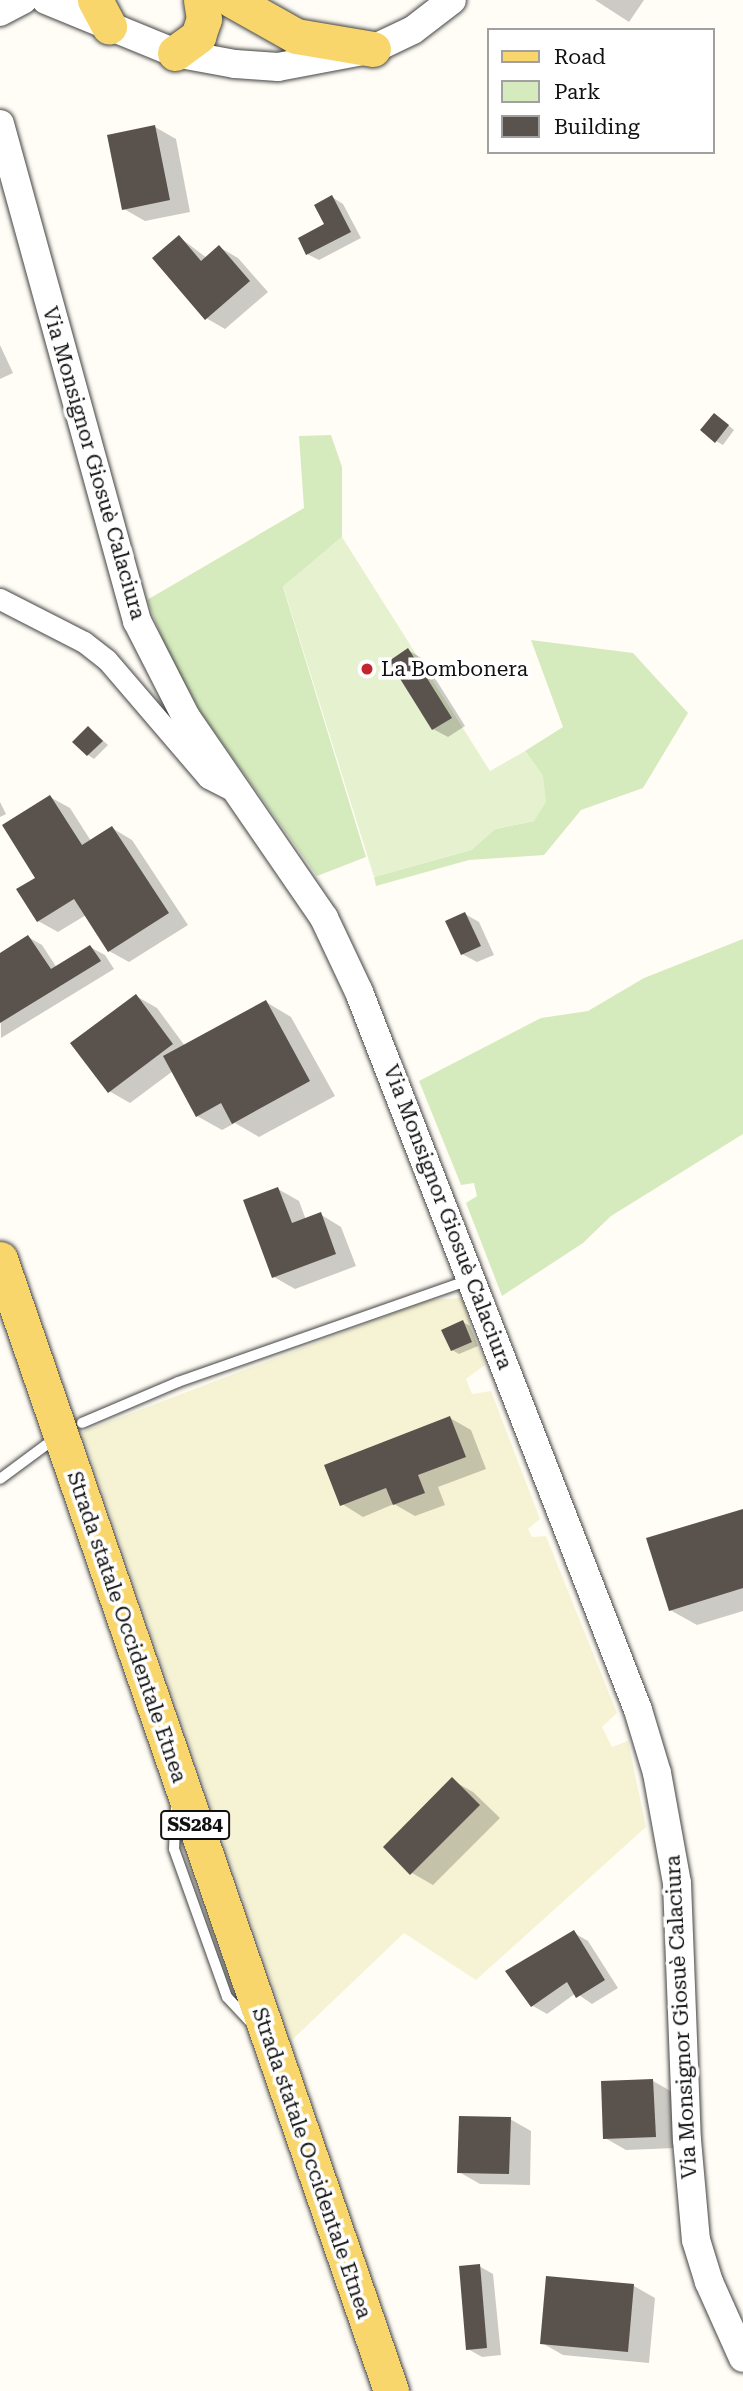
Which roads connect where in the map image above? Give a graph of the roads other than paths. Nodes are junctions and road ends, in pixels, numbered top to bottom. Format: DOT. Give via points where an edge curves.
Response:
graph roads {
  1 [pos="23,0"];
  2 [pos="46,0"];
  3 [pos="201,0"];
  4 [pos="232,0"];
  5 [pos="452,0"];
  6 [pos="0,12"];
  7 [pos="102,13"];
  8 [pos="373,49"];
  9 [pos="175,53"];
  10 [pos="0,124"];
  11 [pos="0,598"];
  12 [pos="237,793"];
  13 [pos="0,1259"];
  14 [pos="472,1279"];
  15 [pos="82,1423"];
  16 [pos="46,1445"];
  17 [pos="0,1479"];
  18 [pos="743,2358"];
  19 [pos="391,2391"];
  1 -- 6 [label="street"];
  2 -- 7 [label="street"];
  3 -- 9 [label="main road" via="204,19 198,36"];
  4 -- 8 [label="main road" via="296,36"];
  5 -- 8 [label="street" via="413,30"];
  7 -- 9 [label="street"];
  8 -- 9 [label="street" via="278,67"];
  10 -- 12 [label="street, Via Monsignor Giosuè Calaciura" via="137,621 161,675"];
  11 -- 12 [label="street" via="84,642 107,660 208,778"];
  12 -- 14 [label="street, Via Monsignor Giosuè Calaciura" via="292,865 324,918 383,1048"];
  13 -- 19 [label="main road, Strada statale Occidentale Etnea / SS284"];
  14 -- 15 [label="lane" via="178,1382"];
  14 -- 18 [label="street, Via Monsignor Giosuè Calaciura" via="638,1710 657,1773 677,1883 694,2226 709,2282"];
  16 -- 17 [label="lane"];
}
